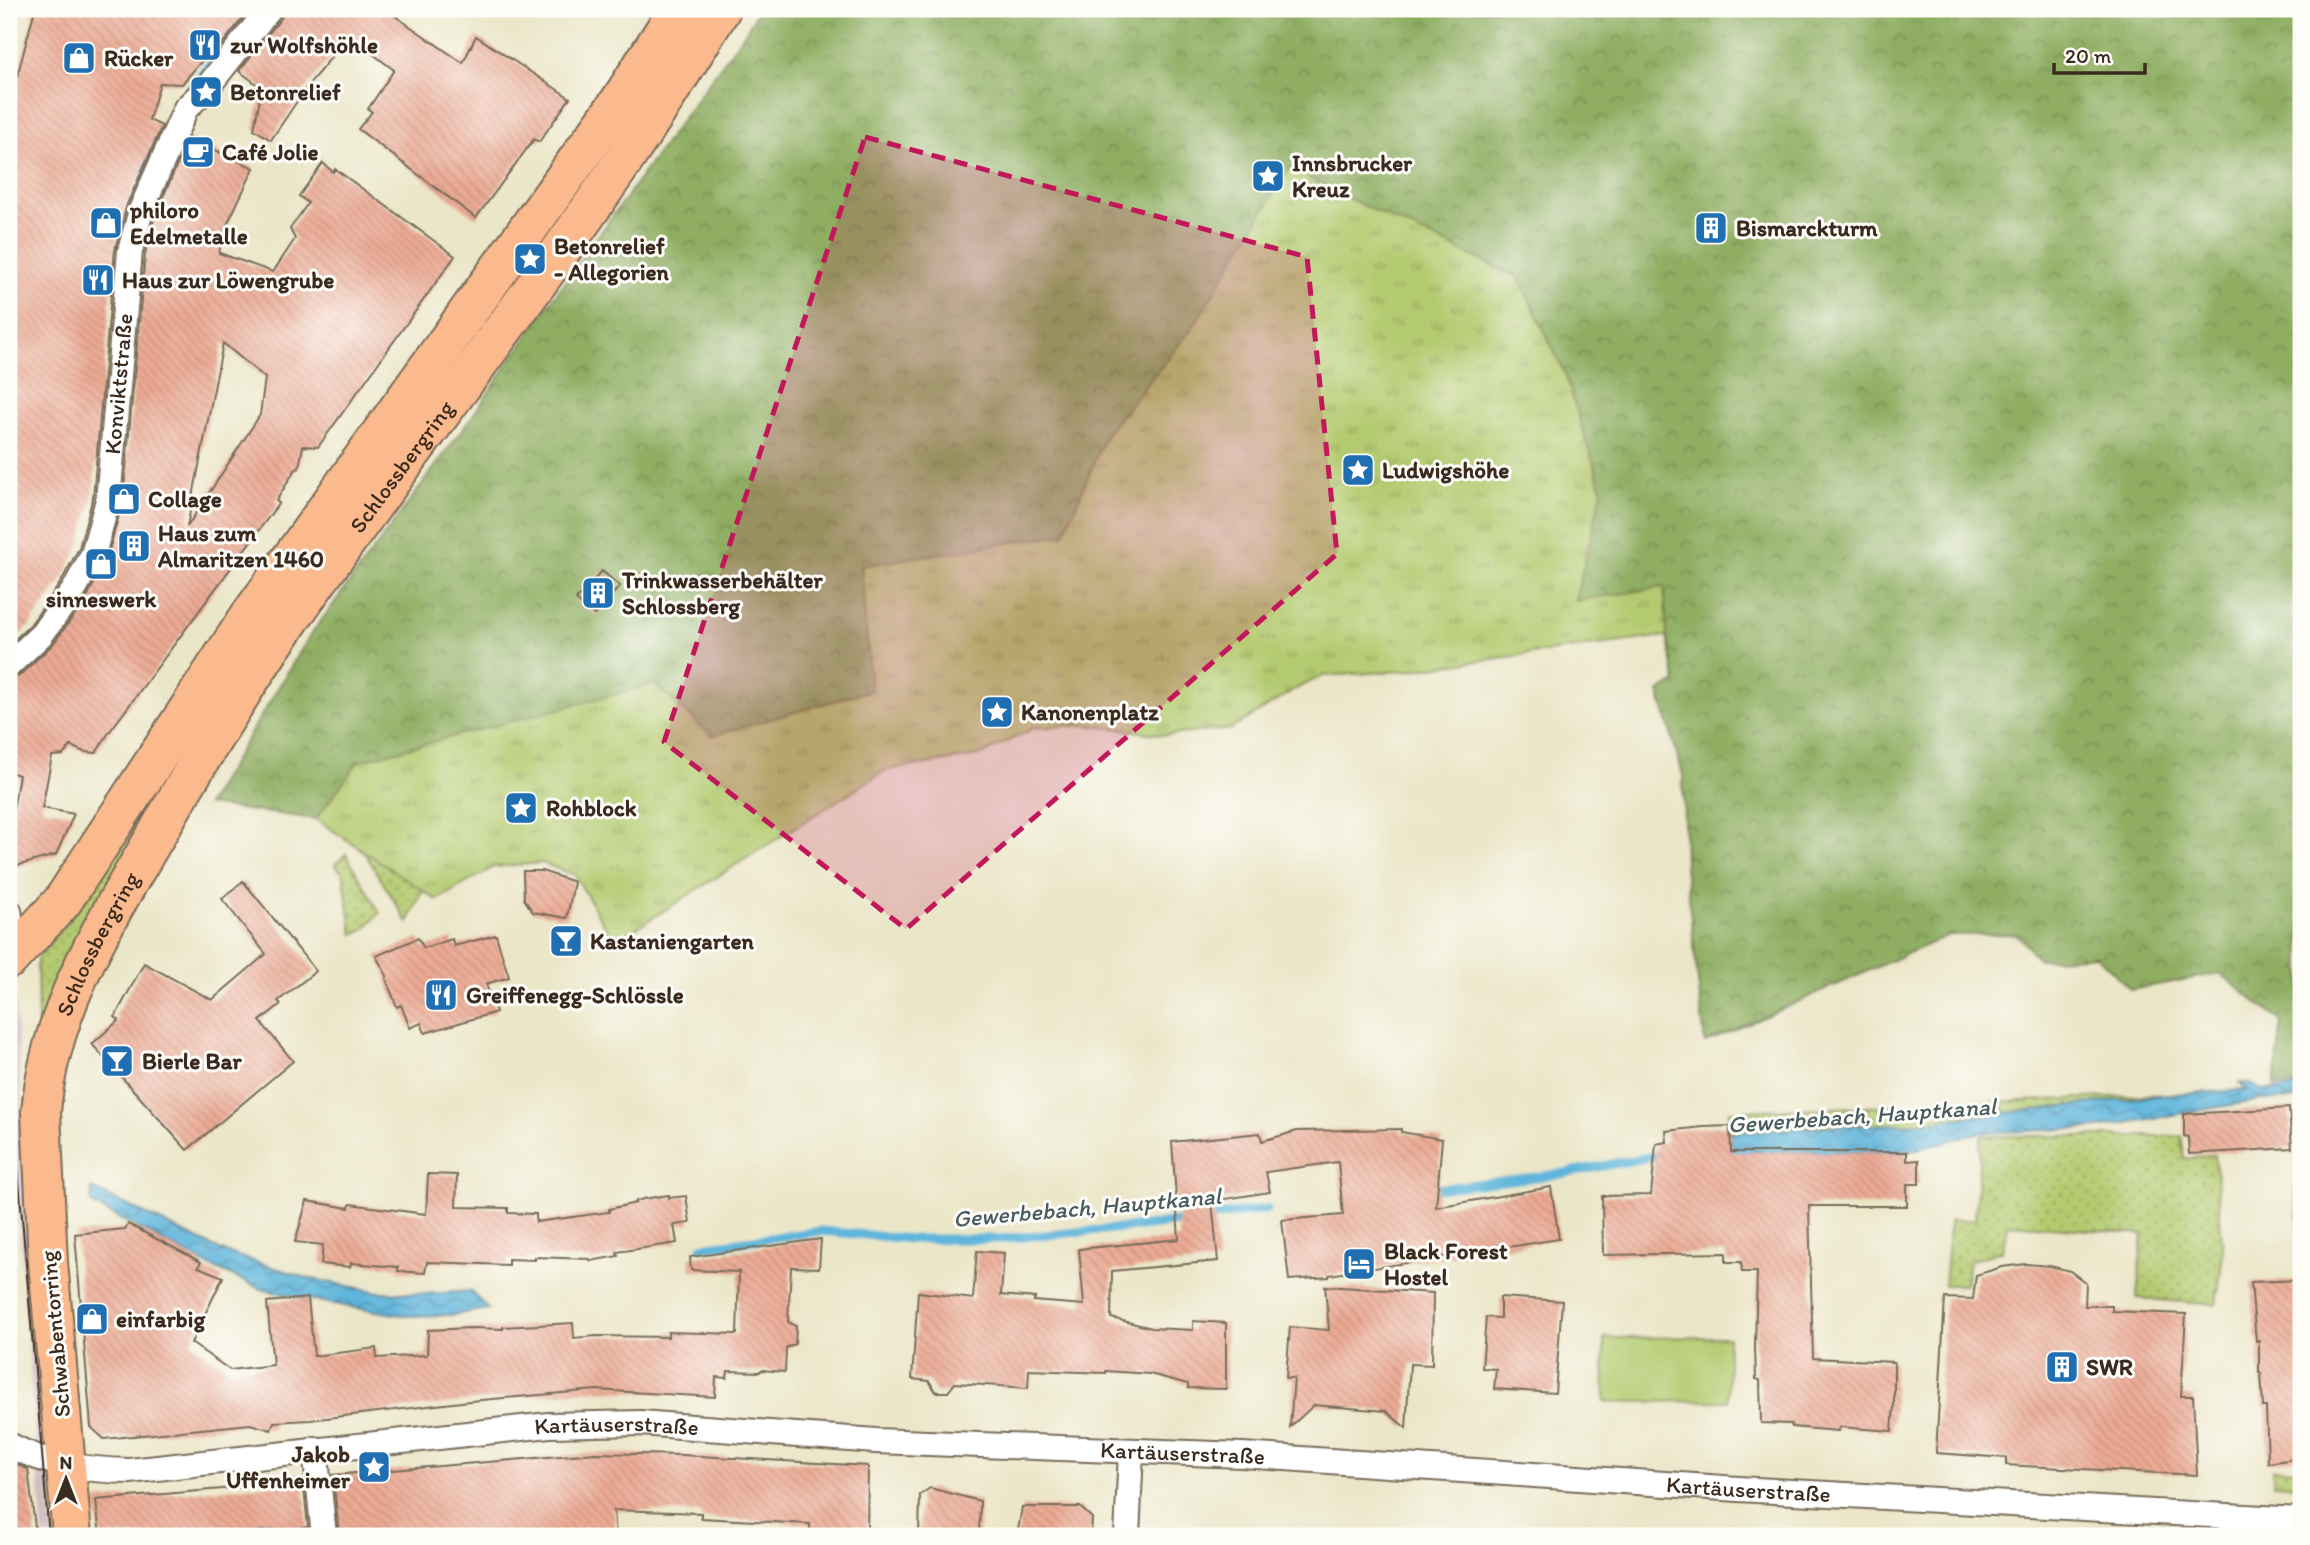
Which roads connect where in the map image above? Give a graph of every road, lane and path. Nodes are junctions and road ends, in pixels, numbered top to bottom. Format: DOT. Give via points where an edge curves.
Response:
graph roads {
  1 [pos="269,9"];
  2 [pos="678,9"];
  3 [pos="721,9"];
  4 [pos="9,665"];
  5 [pos="9,911"];
  6 [pos="12,957"];
  7 [pos="41,1132"];
  8 [pos="9,1445"];
  9 [pos="316,1449"];
  10 [pos="1131,1451"];
  11 [pos="66,1466"];
  12 [pos="2301,1520"];
  13 [pos="72,1536"];
  14 [pos="324,1536"];
  15 [pos="1127,1536"];
  1 -- 4 [label="street, Konviktstraße" via="215,92 186,108 141,210 130,251 108,500 93,554 49,624"];
  2 -- 6 [label="main road, Schlossbergring" via="622,99 249,617 62,902"];
  3 -- 7 [label="main road, Schlossbergring" via="634,146 286,626 200,758 78,974 43,1092"];
  5 -- 6 [label="street"];
  7 -- 11 [label="main road, Schwabentorring"];
  8 -- 11 [label="street, Kartäuserstraße"];
  9 -- 10 [label="street, Kartäuserstraße" via="549,1425 640,1423 876,1441"];
  9 -- 11 [label="street, Kartäuserstraße" via="130,1471"];
  9 -- 14 [label="street"];
  10 -- 12 [label="street, Kartäuserstraße"];
  10 -- 15 [label="street"];
  11 -- 13 [label="main road, Schwabentorring"];
}
